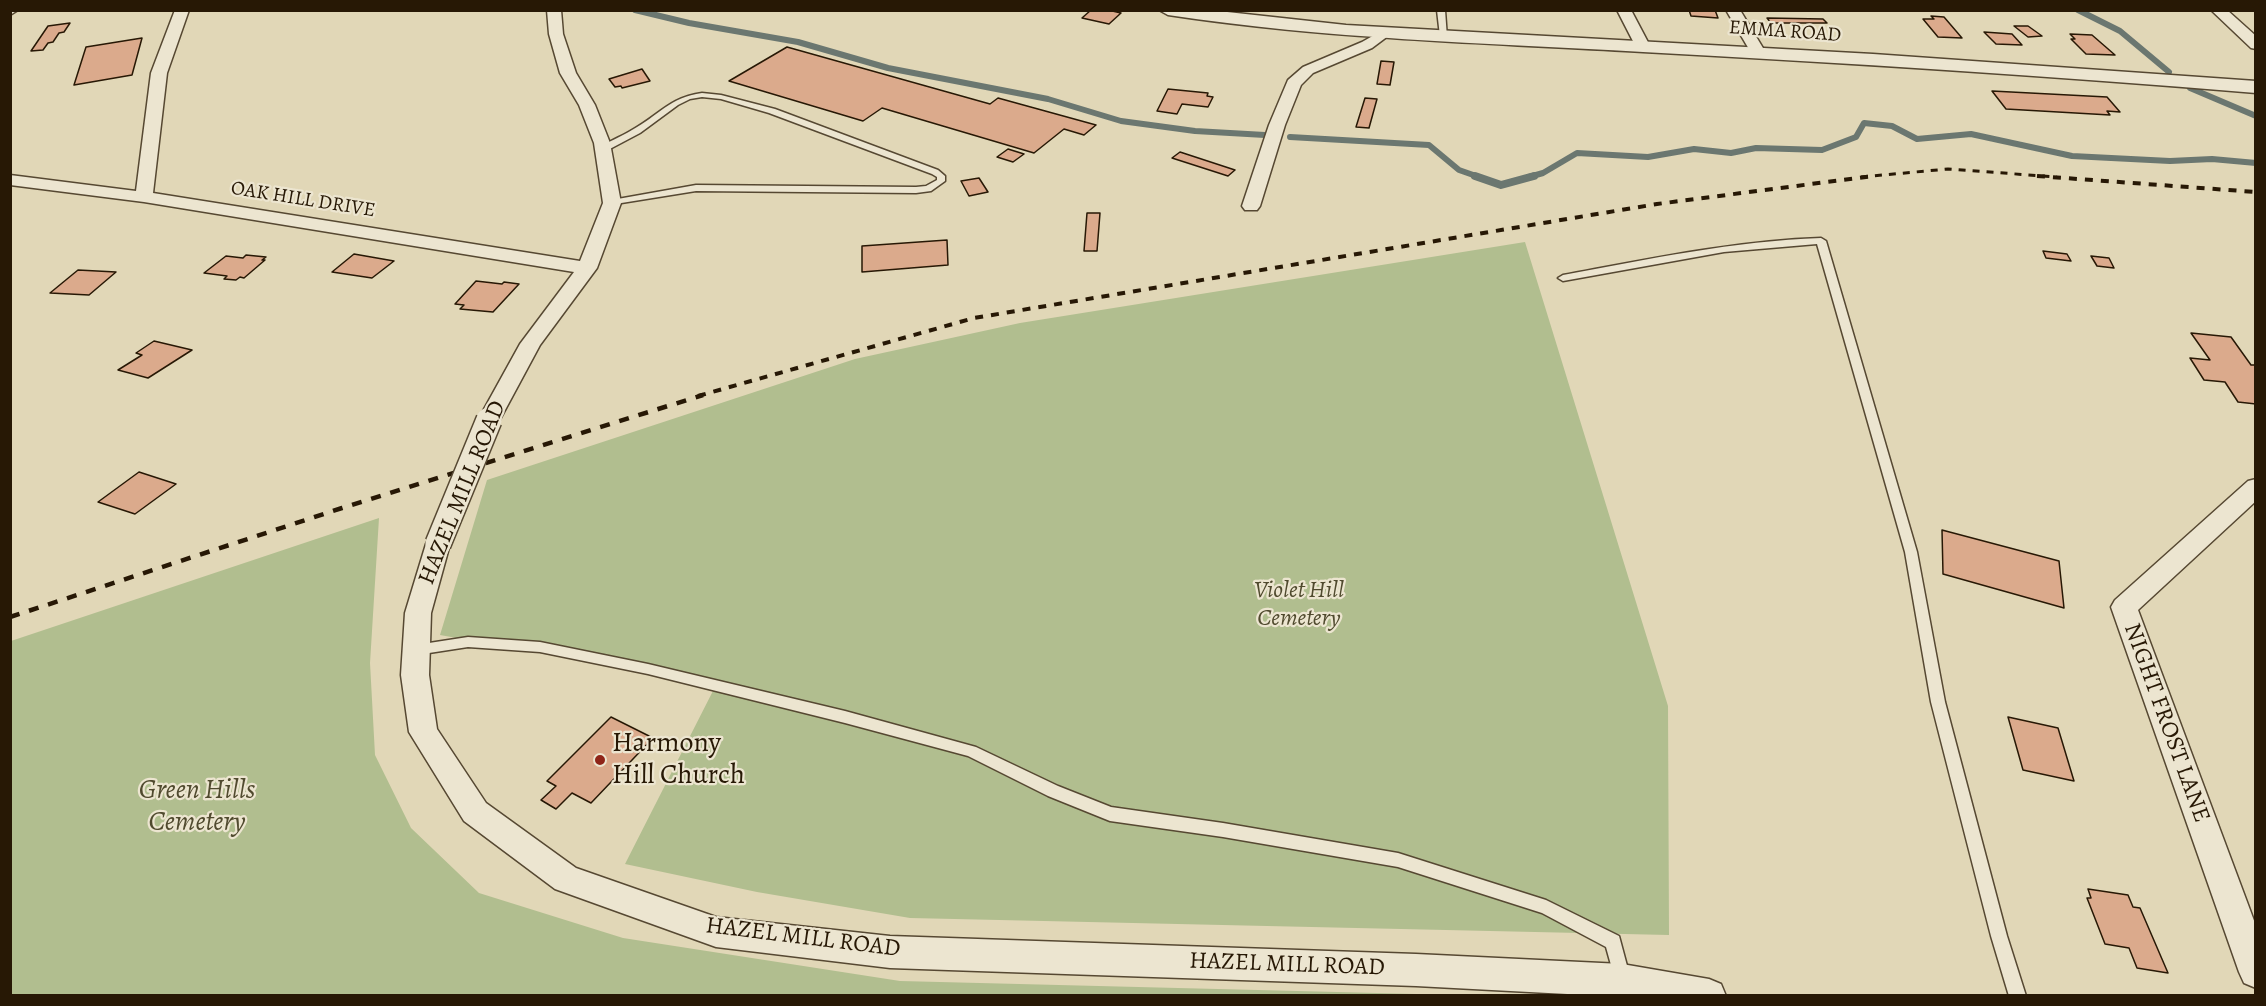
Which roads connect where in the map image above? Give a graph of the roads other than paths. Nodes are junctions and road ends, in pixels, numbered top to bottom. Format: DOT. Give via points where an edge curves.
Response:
graph roads {
  1 [pos="182,10"];
  2 [pos="554,10"];
  3 [pos="1168,10"];
  4 [pos="1441,10"];
  5 [pos="1624,10"];
  6 [pos="1733,10"];
  7 [pos="2218,10"];
  8 [pos="1385,33"];
  9 [pos="1444,36"];
  10 [pos="2256,45"];
  11 [pos="1642,46"];
  12 [pos="1758,53"];
  13 [pos="2256,87"];
  14 [pos="603,149"];
  15 [pos="10,180"];
  16 [pos="144,197"];
  17 [pos="612,204"];
  18 [pos="1251,206"];
  19 [pos="587,268"];
  20 [pos="1563,278"];
  21 [pos="2256,487"];
  22 [pos="416,650"];
  23 [pos="2256,972"];
  24 [pos="1622,980"];
  25 [pos="1709,996"];
  26 [pos="2018,996"];
  1 -- 16 [label="street" via="159,73"];
  2 -- 14 [label="street" via="556,34 568,72 587,105"];
  3 -- 8 [label="street, EMMA ROAD" via="1213,18"];
  4 -- 9 [label="lane"];
  5 -- 11 [label="street"];
  6 -- 12 [label="street"];
  7 -- 10 [label="street"];
  8 -- 9 [label="street, EMMA ROAD"];
  8 -- 18 [label="street" via="1367,45 1308,70 1294,83"];
  9 -- 11 [label="street, EMMA ROAD"];
  11 -- 12 [label="street, EMMA ROAD"];
  12 -- 13 [label="street, EMMA ROAD"];
  14 -- 17 [label="street"];
  14 -- 17 [label="lane" via="638,131 675,104 702,95 772,111 941,176 941,181 928,189 696,188"];
  15 -- 16 [label="street, OAK HILL DRIVE"];
  16 -- 19 [label="street, OAK HILL DRIVE"];
  17 -- 19 [label="street, HAZEL MILL ROAD"];
  19 -- 22 [label="street, HAZEL MILL ROAD, bridge" via="530,344 489,420 438,544 417,613"];
  20 -- 26 [label="lane" via="1750,246 1821,241 1911,552 1938,702"];
  21 -- 23 [label="street, NIGHT FROST LANE" via="2124,607"];
  22 -- 24 [label="lane" via="468,642 540,647 648,669 971,752 1110,814 1398,860 1546,907 1613,942"];
  22 -- 24 [label="street, HAZEL MILL ROAD" via="415,675 423,732 475,812 566,879 716,932 890,952"];
  24 -- 25 [label="street, HAZEL MILL ROAD"];
}
